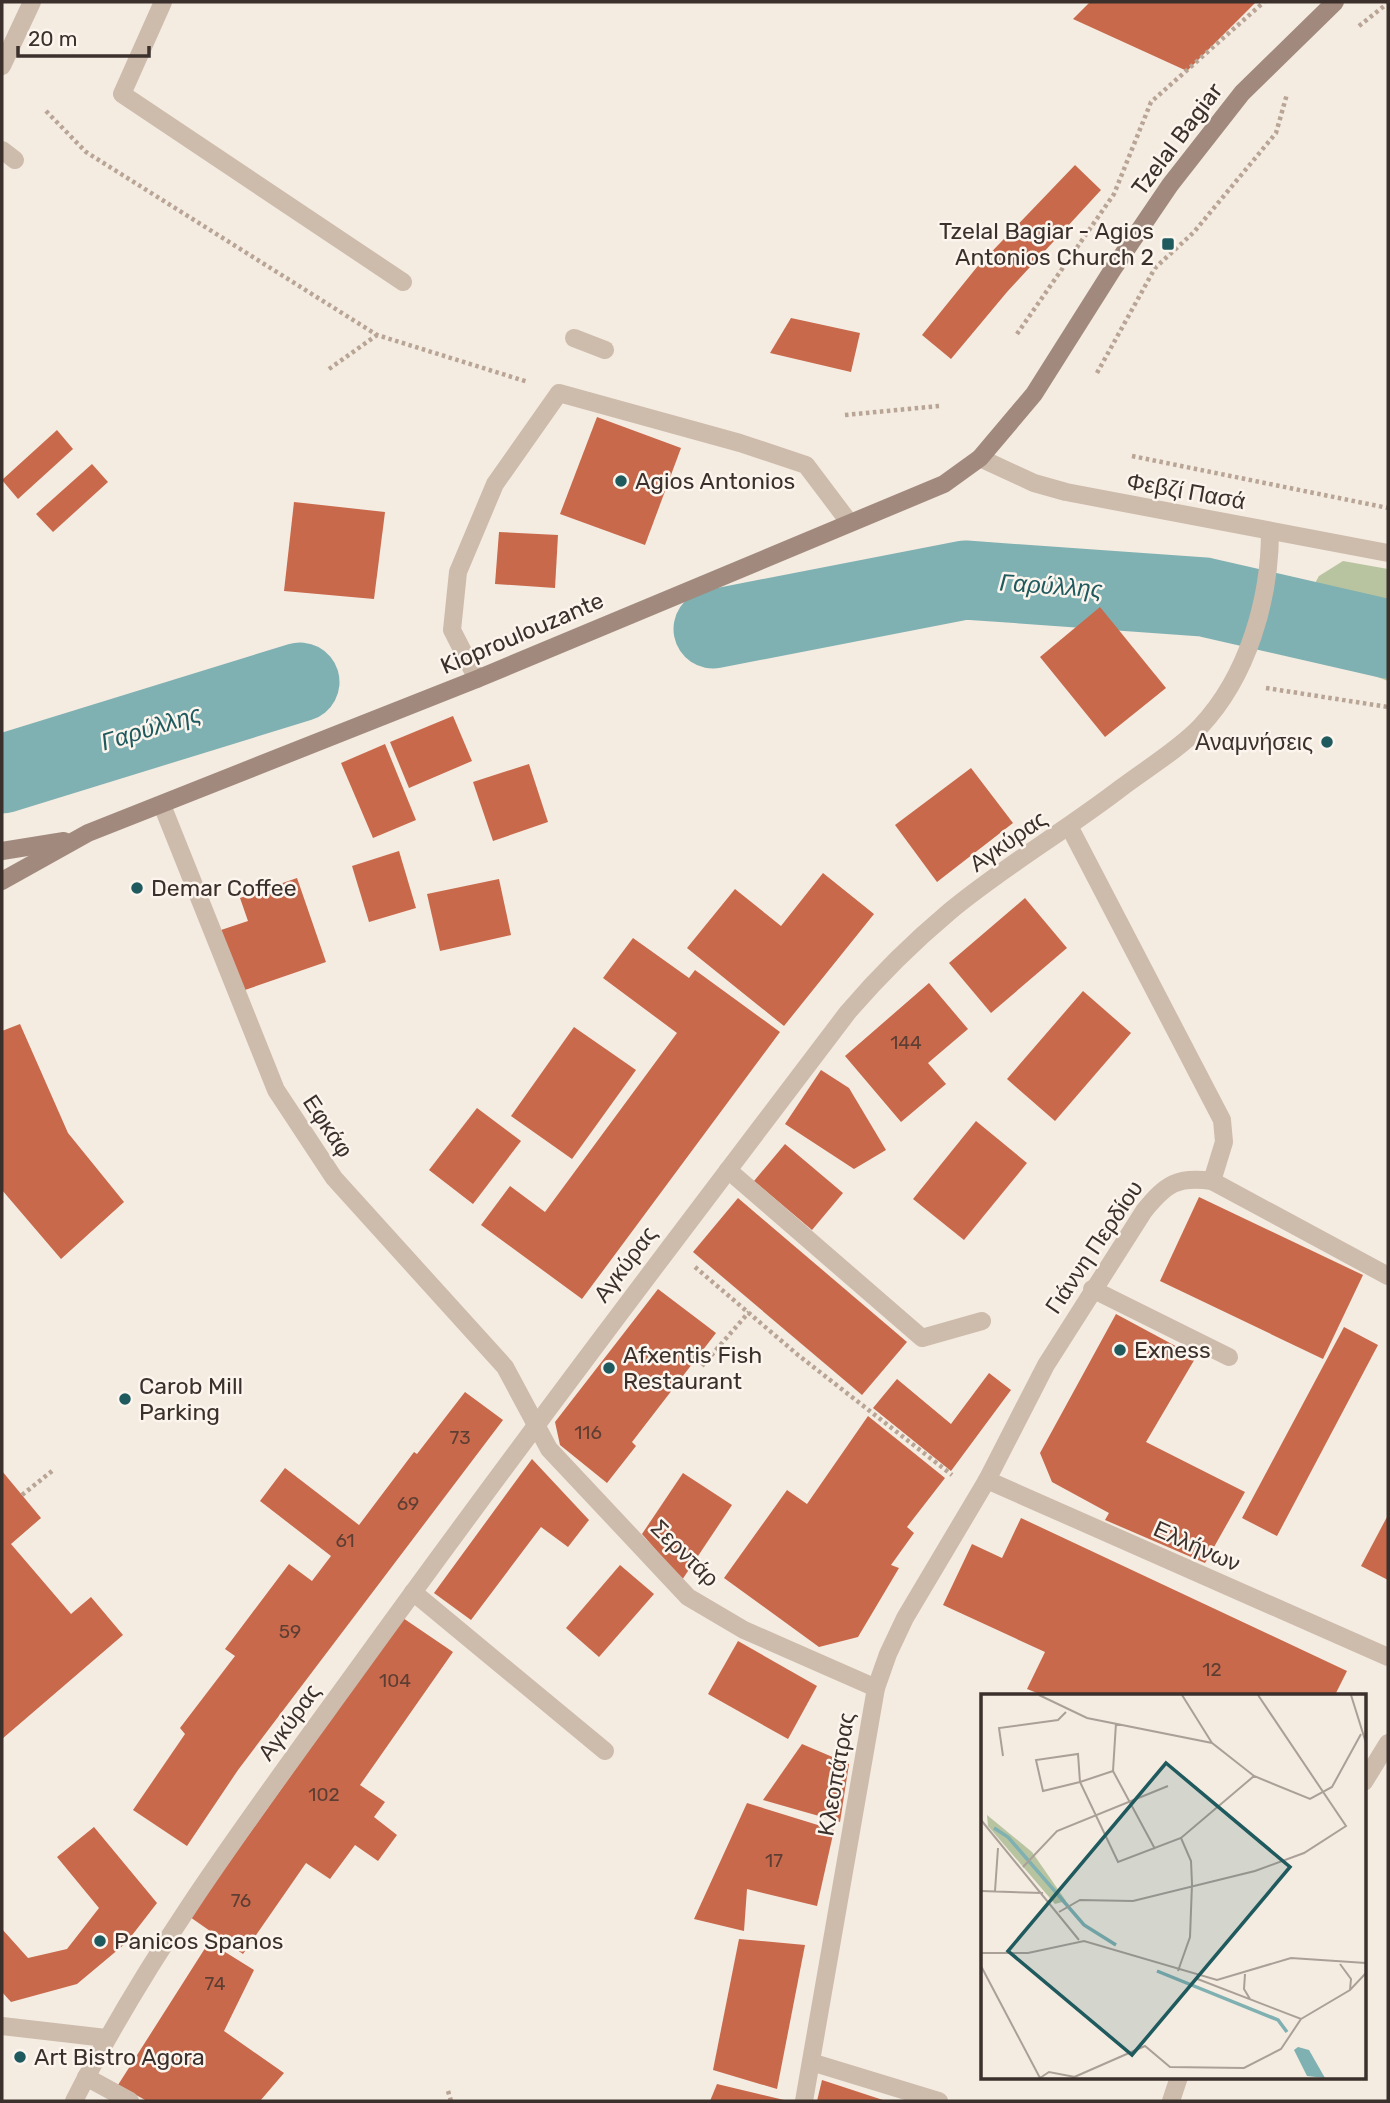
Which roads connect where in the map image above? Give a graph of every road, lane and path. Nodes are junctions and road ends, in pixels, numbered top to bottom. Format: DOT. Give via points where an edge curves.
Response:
graph roads {
  1 [pos="32,2"];
  2 [pos="163,2"];
  3 [pos="1264,2"];
  4 [pos="1335,2"];
  5 [pos="1388,3"];
  6 [pos="1350,34"];
  7 [pos="2,66"];
  8 [pos="1288,91"];
  9 [pos="46,111"];
  10 [pos="403,282"];
  11 [pos="1017,334"];
  12 [pos="377,335"];
  13 [pos="574,338"];
  14 [pos="605,350"];
  15 [pos="329,369"];
  16 [pos="1097,373"];
  17 [pos="559,393"];
  18 [pos="939,405"];
  19 [pos="845,415"];
  20 [pos="1132,456"];
  21 [pos="980,458"];
  22 [pos="1388,508"];
  23 [pos="849,522"];
  24 [pos="1270,531"];
  25 [pos="1388,552"];
  26 [pos="477,679"];
  27 [pos="1230,684"];
  28 [pos="1388,707"];
  29 [pos="162,805"];
  30 [pos="1070,828"];
  31 [pos="76,839"];
  32 [pos="2,851"];
  33 [pos="2,881"];
  34 [pos="728,1170"];
  35 [pos="1212,1181"];
  36 [pos="670,1246"];
  37 [pos="1388,1276"];
  38 [pos="1092,1289"];
  39 [pos="749,1312"];
  40 [pos="982,1321"];
  41 [pos="1229,1357"];
  42 [pos="702,1366"];
  43 [pos="535,1424"];
  44 [pos="52,1471"];
  45 [pos="982,1488"];
  46 [pos="22,1494"];
  47 [pos="413,1592"];
  48 [pos="1388,1657"];
  49 [pos="876,1688"];
  50 [pos="1388,1743"];
  51 [pos="606,1751"];
  52 [pos="1366,1779"];
  53 [pos="2,2026"];
  54 [pos="106,2039"];
  55 [pos="811,2062"];
  56 [pos="86,2077"];
  57 [pos="1178,2078"];
  58 [pos="448,2091"];
  59 [pos="74,2101"];
  60 [pos="130,2101"];
  61 [pos="451,2101"];
  62 [pos="804,2101"];
  63 [pos="939,2101"];
  64 [pos="1171,2101"];
  1 -- 7 [label="street"];
  2 -- 10 [label="street" via="122,94"];
  3 -- 11 [label="path" via="1150,102 1114,194"];
  4 -- 21 [label="main road, Tzelal Bagiar" via="1242,93 1170,185 1034,394"];
  5 -- 6 [label="path"];
  8 -- 16 [label="path" via="1276,132 1194,232 1155,268"];
  9 -- 12 [label="path" via="86,152"];
  12 -- 15 [label="path"];
  12 -- 17 [label="path"];
  13 -- 14 [label="street"];
  17 -- 23 [label="street" via="806,465"];
  17 -- 26 [label="street" via="495,484 458,572 452,630"];
  18 -- 19 [label="path"];
  20 -- 22 [label="path"];
  21 -- 23 [label="main road, Kioproulouzante" via="944,484"];
  21 -- 24 [label="street, Φεβζί Πασά" via="1066,492"];
  23 -- 26 [label="main road, Kioproulouzante"];
  24 -- 25 [label="street, Φεβζί Πασά"];
  24 -- 27 [label="street, Αγκύρας" via="1270,566 1253,636"];
  26 -- 29 [label="main road, Kioproulouzante"];
  27 -- 28 [label="path"];
  27 -- 30 [label="street, Αγκύρας" via="1200,727"];
  29 -- 31 [label="main road, Kioproulouzante"];
  29 -- 43 [label="street, Εφκάφ" via="276,1090 334,1178 505,1367"];
  30 -- 34 [label="street, Αγκύρας" via="951,910 890,963"];
  30 -- 35 [label="street" via="1222,1120 1224,1142"];
  31 -- 32 [label="main road"];
  31 -- 33 [label="main road"];
  34 -- 36 [label="street, Αγκύρας"];
  34 -- 40 [label="street" via="922,1338"];
  35 -- 37 [label="street"];
  35 -- 38 [label="street, Γιάννη Περδίου" via="1190,1178 1163,1188"];
  36 -- 39 [label="path"];
  36 -- 43 [label="street, Αγκύρας"];
  38 -- 41 [label="street"];
  38 -- 45 [label="street, Γιάννη Περδίου"];
  39 -- 42 [label="path"];
  39 -- 45 [label="path"];
  43 -- 47 [label="street, Αγκύρας"];
  43 -- 49 [label="street, Σερντάρ" via="550,1449 688,1597 744,1630"];
  44 -- 46 [label="path"];
  45 -- 48 [label="street, Ελλήνων"];
  45 -- 49 [label="street, Κλεοπάτρας" via="905,1618"];
  47 -- 51 [label="street"];
  47 -- 54 [label="street, Αγκύρας" via="205,1880"];
  49 -- 55 [label="street, Κλεοπάτρας"];
  50 -- 52 [label="street"];
  53 -- 54 [label="street"];
  54 -- 56 [label="street, Αγκύρας"];
  55 -- 62 [label="street, Κλεοπάτρας"];
  55 -- 63 [label="street"];
  56 -- 59 [label="street, Αγκύρας"];
  56 -- 60 [label="street"];
  57 -- 64 [label="street"];
  58 -- 61 [label="path"];
}
